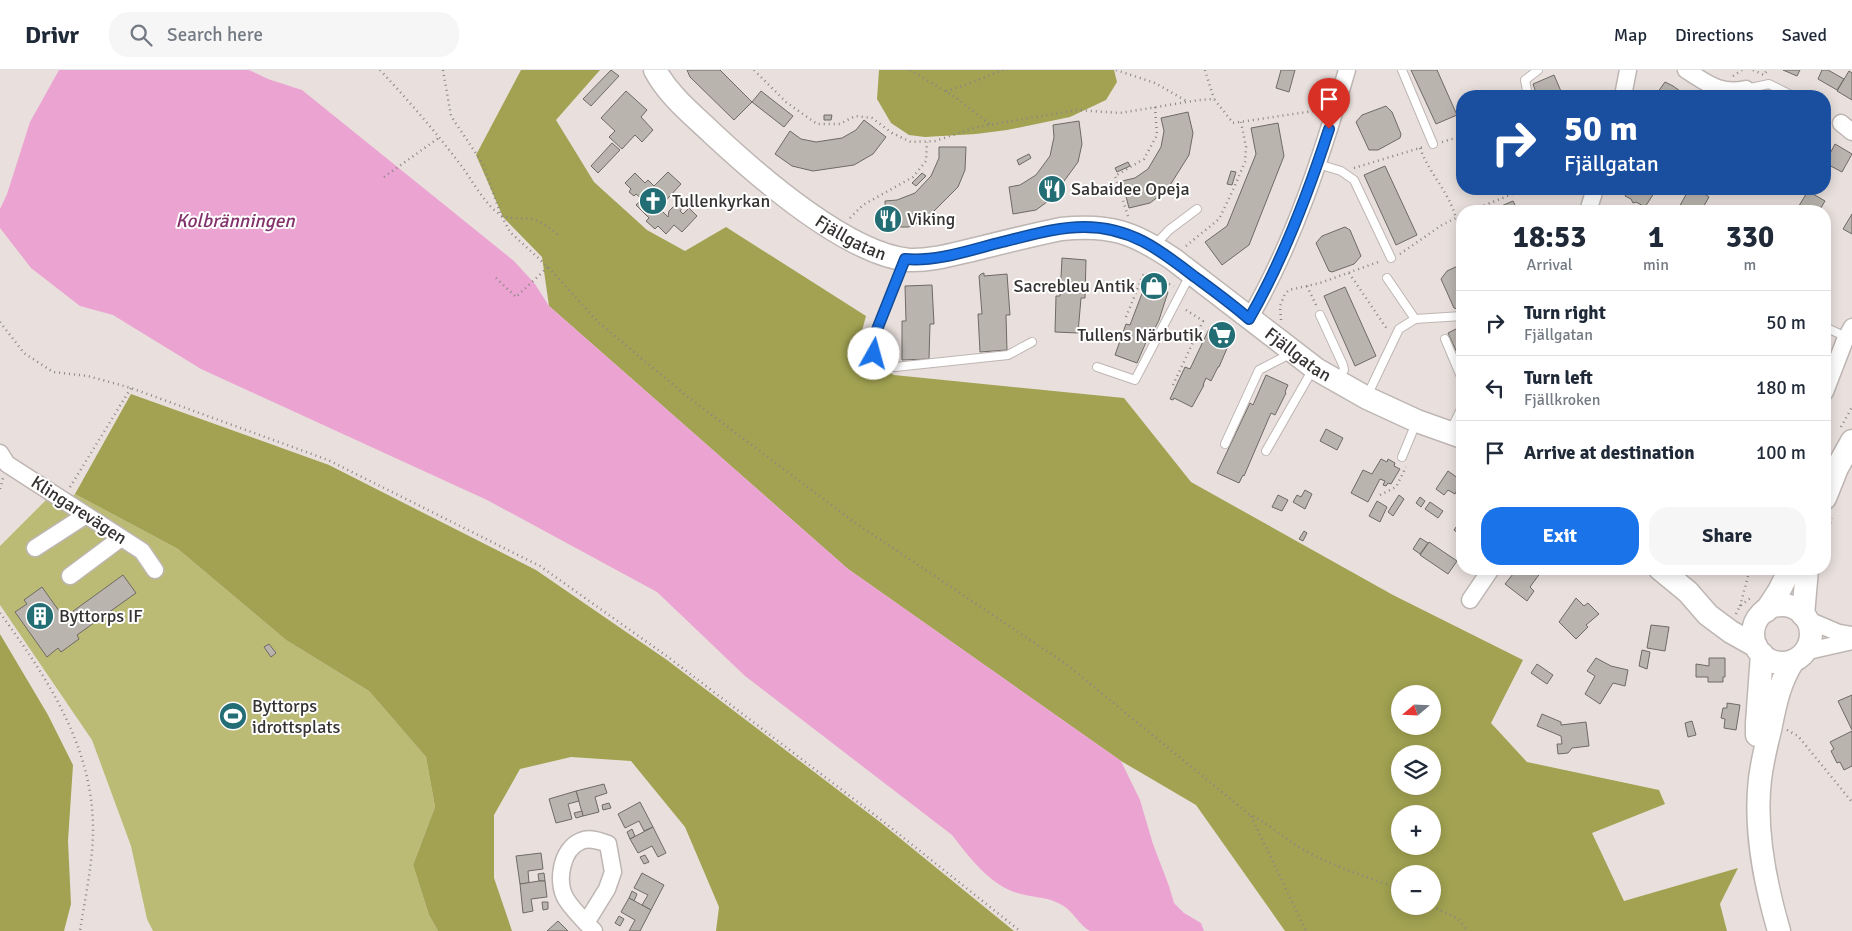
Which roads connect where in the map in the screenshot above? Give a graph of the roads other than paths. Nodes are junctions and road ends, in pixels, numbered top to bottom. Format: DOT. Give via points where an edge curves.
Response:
graph roads {
  1 [pos="655,70"];
  2 [pos="1347,70"];
  3 [pos="1402,70"];
  4 [pos="1538,70"];
  5 [pos="1628,70"];
  6 [pos="1686,70"];
  7 [pos="1527,90"];
  8 [pos="1624,90"];
  9 [pos="1720,90"];
  10 [pos="1753,90"];
  11 [pos="1781,90"];
  12 [pos="1433,144"];
  13 [pos="1318,164"];
  14 [pos="1197,209"];
  15 [pos="1154,246"];
  16 [pos="1391,258"];
  17 [pos="905,259"];
  18 [pos="1387,278"];
  19 [pos="1186,281"];
  20 [pos="1320,315"];
  21 [pos="1456,316"];
  22 [pos="1249,319"];
  23 [pos="1415,319"];
  24 [pos="1831,328"];
  25 [pos="1849,332"];
  26 [pos="1445,338"];
  27 [pos="1032,342"];
  28 [pos="1294,352"];
  29 [pos="1456,365"];
  30 [pos="1097,367"];
  31 [pos="1314,368"];
  32 [pos="1831,377"];
  33 [pos="1338,381"];
  34 [pos="1367,398"];
  35 [pos="1417,421"];
  36 [pos="1456,434"];
  37 [pos="1852,441"];
  38 [pos="1225,444"];
  39 [pos="1266,451"];
  40 [pos="0,453"];
  41 [pos="1402,457"];
  42 [pos="1831,498"];
  43 [pos="86,514"];
  44 [pos="121,538"];
  45 [pos="35,548"];
  46 [pos="155,570"];
  47 [pos="1487,575"];
  48 [pos="1667,575"];
  49 [pos="1787,575"];
  50 [pos="1807,575"];
  51 [pos="70,576"];
  52 [pos="1688,592"];
  53 [pos="1470,600"];
  54 [pos="1761,607"];
  55 [pos="1804,617"];
  56 [pos="1852,635"];
  57 [pos="1852,641"];
  58 [pos="1759,650"];
  59 [pos="1798,657"];
  60 [pos="1760,777"];
  61 [pos="590,927"];
  62 [pos="1778,931"];
  1 -- 17 [label="street, Fjällgatan" via="682,106 793,202 836,231 876,251"];
  2 -- 13 [label="street"];
  3 -- 12 [label="lane"];
  4 -- 7 [label="lane" via="1525,80"];
  5 -- 8 [label="street"];
  6 -- 9 [label="street"];
  10 -- 11 [label="lane" via="1769,84"];
  13 -- 16 [label="lane" via="1341,171 1354,180"];
  13 -- 22 [label="street" via="1288,239"];
  14 -- 15 [label="lane"];
  15 -- 17 [label="street, Fjällgatan" via="1125,232 1083,227 1061,229 939,258"];
  15 -- 19 [label="street, Fjällgatan" via="1173,259"];
  17 -- 27 [label="lane" via="874,337 874,354 885,364 895,366 1008,355"];
  18 -- 23 [label="lane"];
  19 -- 22 [label="street, Fjällgatan"];
  19 -- 30 [label="lane" via="1135,380"];
  20 -- 33 [label="lane" via="1343,365"];
  21 -- 23 [label="lane"];
  22 -- 28 [label="street, Fjällgatan"];
  23 -- 34 [label="lane" via="1399,329"];
  24 -- 25 [label="lane"];
  25 -- 32 [label="street"];
  26 -- 29 [label="lane"];
  28 -- 31 [label="street, Fjällgatan"];
  28 -- 38 [label="lane" via="1259,370"];
  31 -- 33 [label="street, Fjällgatan"];
  31 -- 39 [label="lane"];
  33 -- 34 [label="street, Fjällgatan"];
  34 -- 35 [label="street, Fjällgatan"];
  35 -- 36 [label="street, Fjällgatan"];
  35 -- 41 [label="lane"];
  37 -- 42 [label="street" via="1837,468"];
  40 -- 43 [label="street, Klingarevägen" via="7,464"];
  43 -- 44 [label="street, Klingarevägen"];
  43 -- 45 [label="street"];
  44 -- 46 [label="street, Klingarevägen" via="142,551"];
  44 -- 51 [label="street"];
  47 -- 53 [label="street"];
  48 -- 52 [label="street"];
  49 -- 54 [label="street" via="1779,591"];
  50 -- 55 [label="street"];
  52 -- 54 [label="street" via="1737,611"];
  52 -- 58 [label="street" via="1708,615"];
  54 -- 55 [label="street" via="1786,606"];
  54 -- 58 [label="street" via="1754,632"];
  55 -- 56 [label="street" via="1839,633"];
  55 -- 59 [label="street" via="1811,636 1809,645"];
  57 -- 59 [label="street"];
  58 -- 59 [label="street" via="1769,660 1778,663"];
  58 -- 60 [label="street" via="1757,723"];
  59 -- 60 [label="street" via="1784,674 1778,690"];
  60 -- 62 [label="street" via="1759,823"];
  61 -- 61 [label="street" via="613,872 608,844 597,840 582,841 570,848 561,884 566,899"];
}
